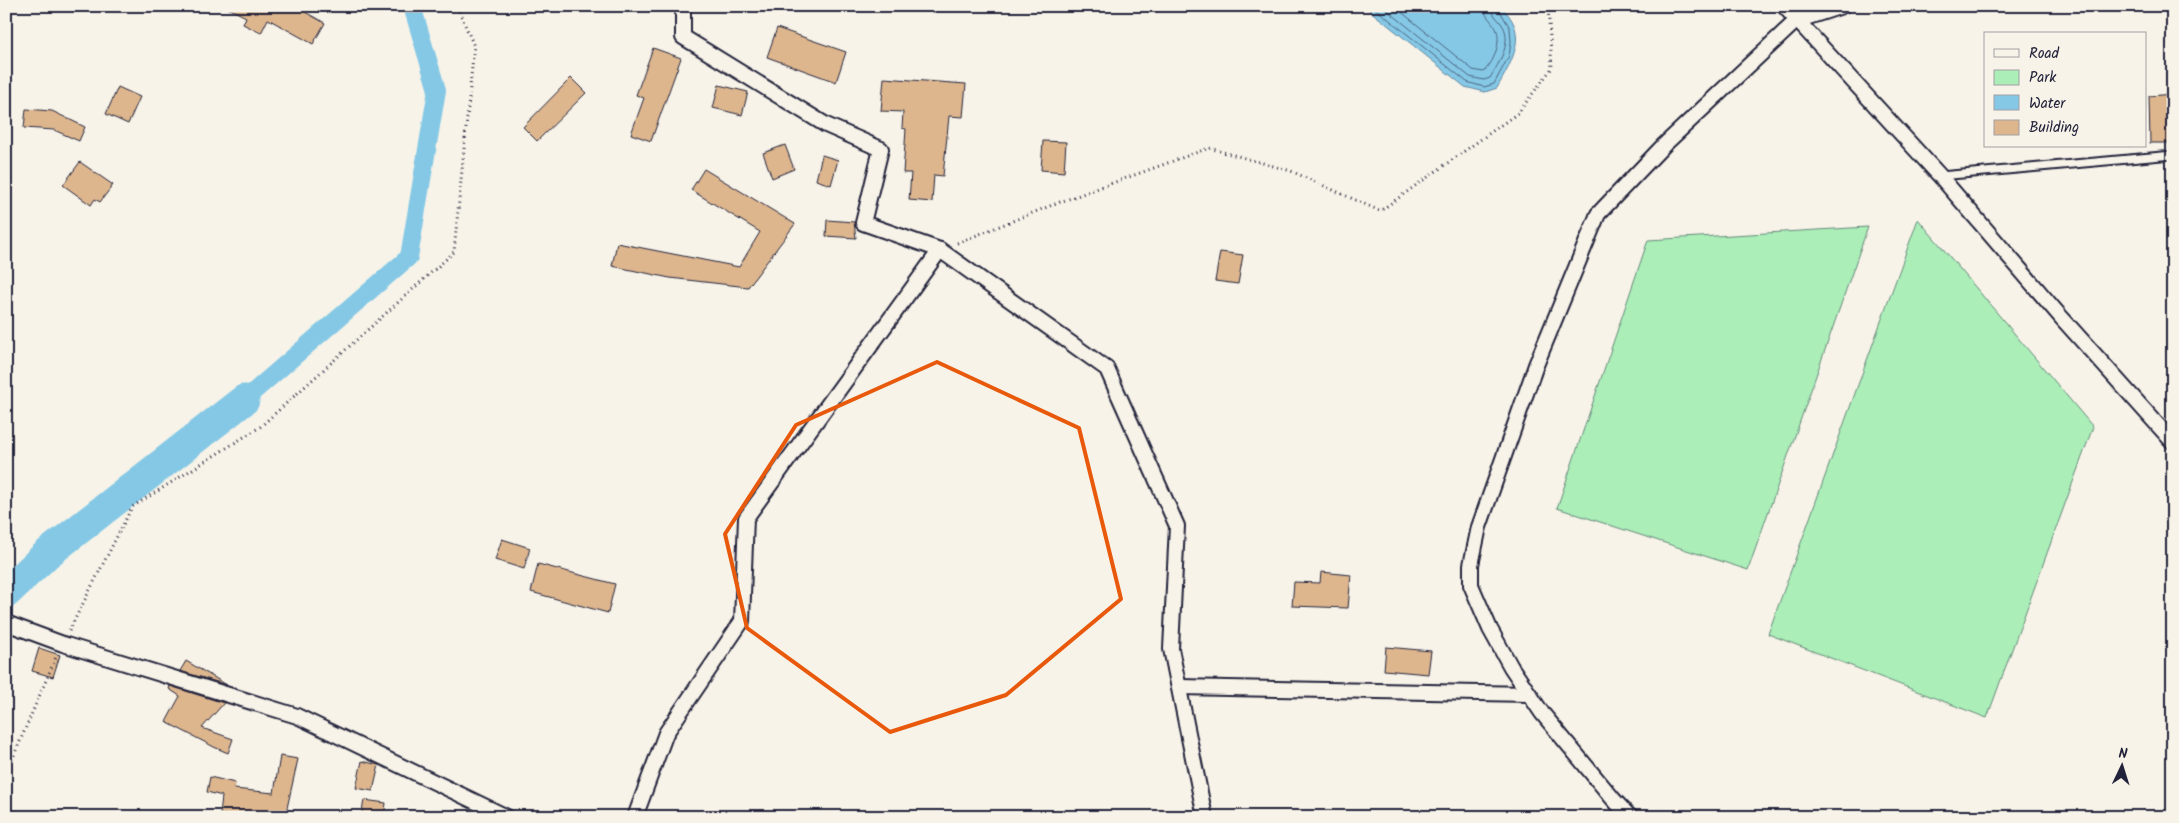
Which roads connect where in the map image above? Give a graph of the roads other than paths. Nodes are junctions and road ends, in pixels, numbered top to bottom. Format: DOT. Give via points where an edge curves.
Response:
graph roads {
  1 [pos="682,6"];
  2 [pos="1784,6"];
  3 [pos="1842,6"];
  4 [pos="1796,21"];
  5 [pos="2173,155"];
  6 [pos="1940,176"];
  7 [pos="940,250"];
  8 [pos="2173,442"];
  9 [pos="6,623"];
  10 [pos="1179,687"];
  11 [pos="1529,694"];
  12 [pos="507,817"];
  13 [pos="635,817"];
  14 [pos="1205,817"];
  15 [pos="1630,817"];
  1 -- 7 [label="street" via="683,37 826,125 881,149 863,223"];
  2 -- 4 [label="street"];
  3 -- 4 [label="street"];
  4 -- 6 [label="street"];
  4 -- 11 [label="street" via="1664,145 1598,214 1536,365 1479,527 1471,565 1471,585 1490,629"];
  5 -- 6 [label="lane"];
  6 -- 8 [label="street"];
  7 -- 10 [label="street" via="1107,370 1177,526 1171,649"];
  7 -- 13 [label="street" via="746,518 742,621 666,733"];
  9 -- 12 [label="street" via="63,644 297,716"];
  10 -- 11 [label="street"];
  10 -- 14 [label="street"];
  11 -- 15 [label="street"];
}
